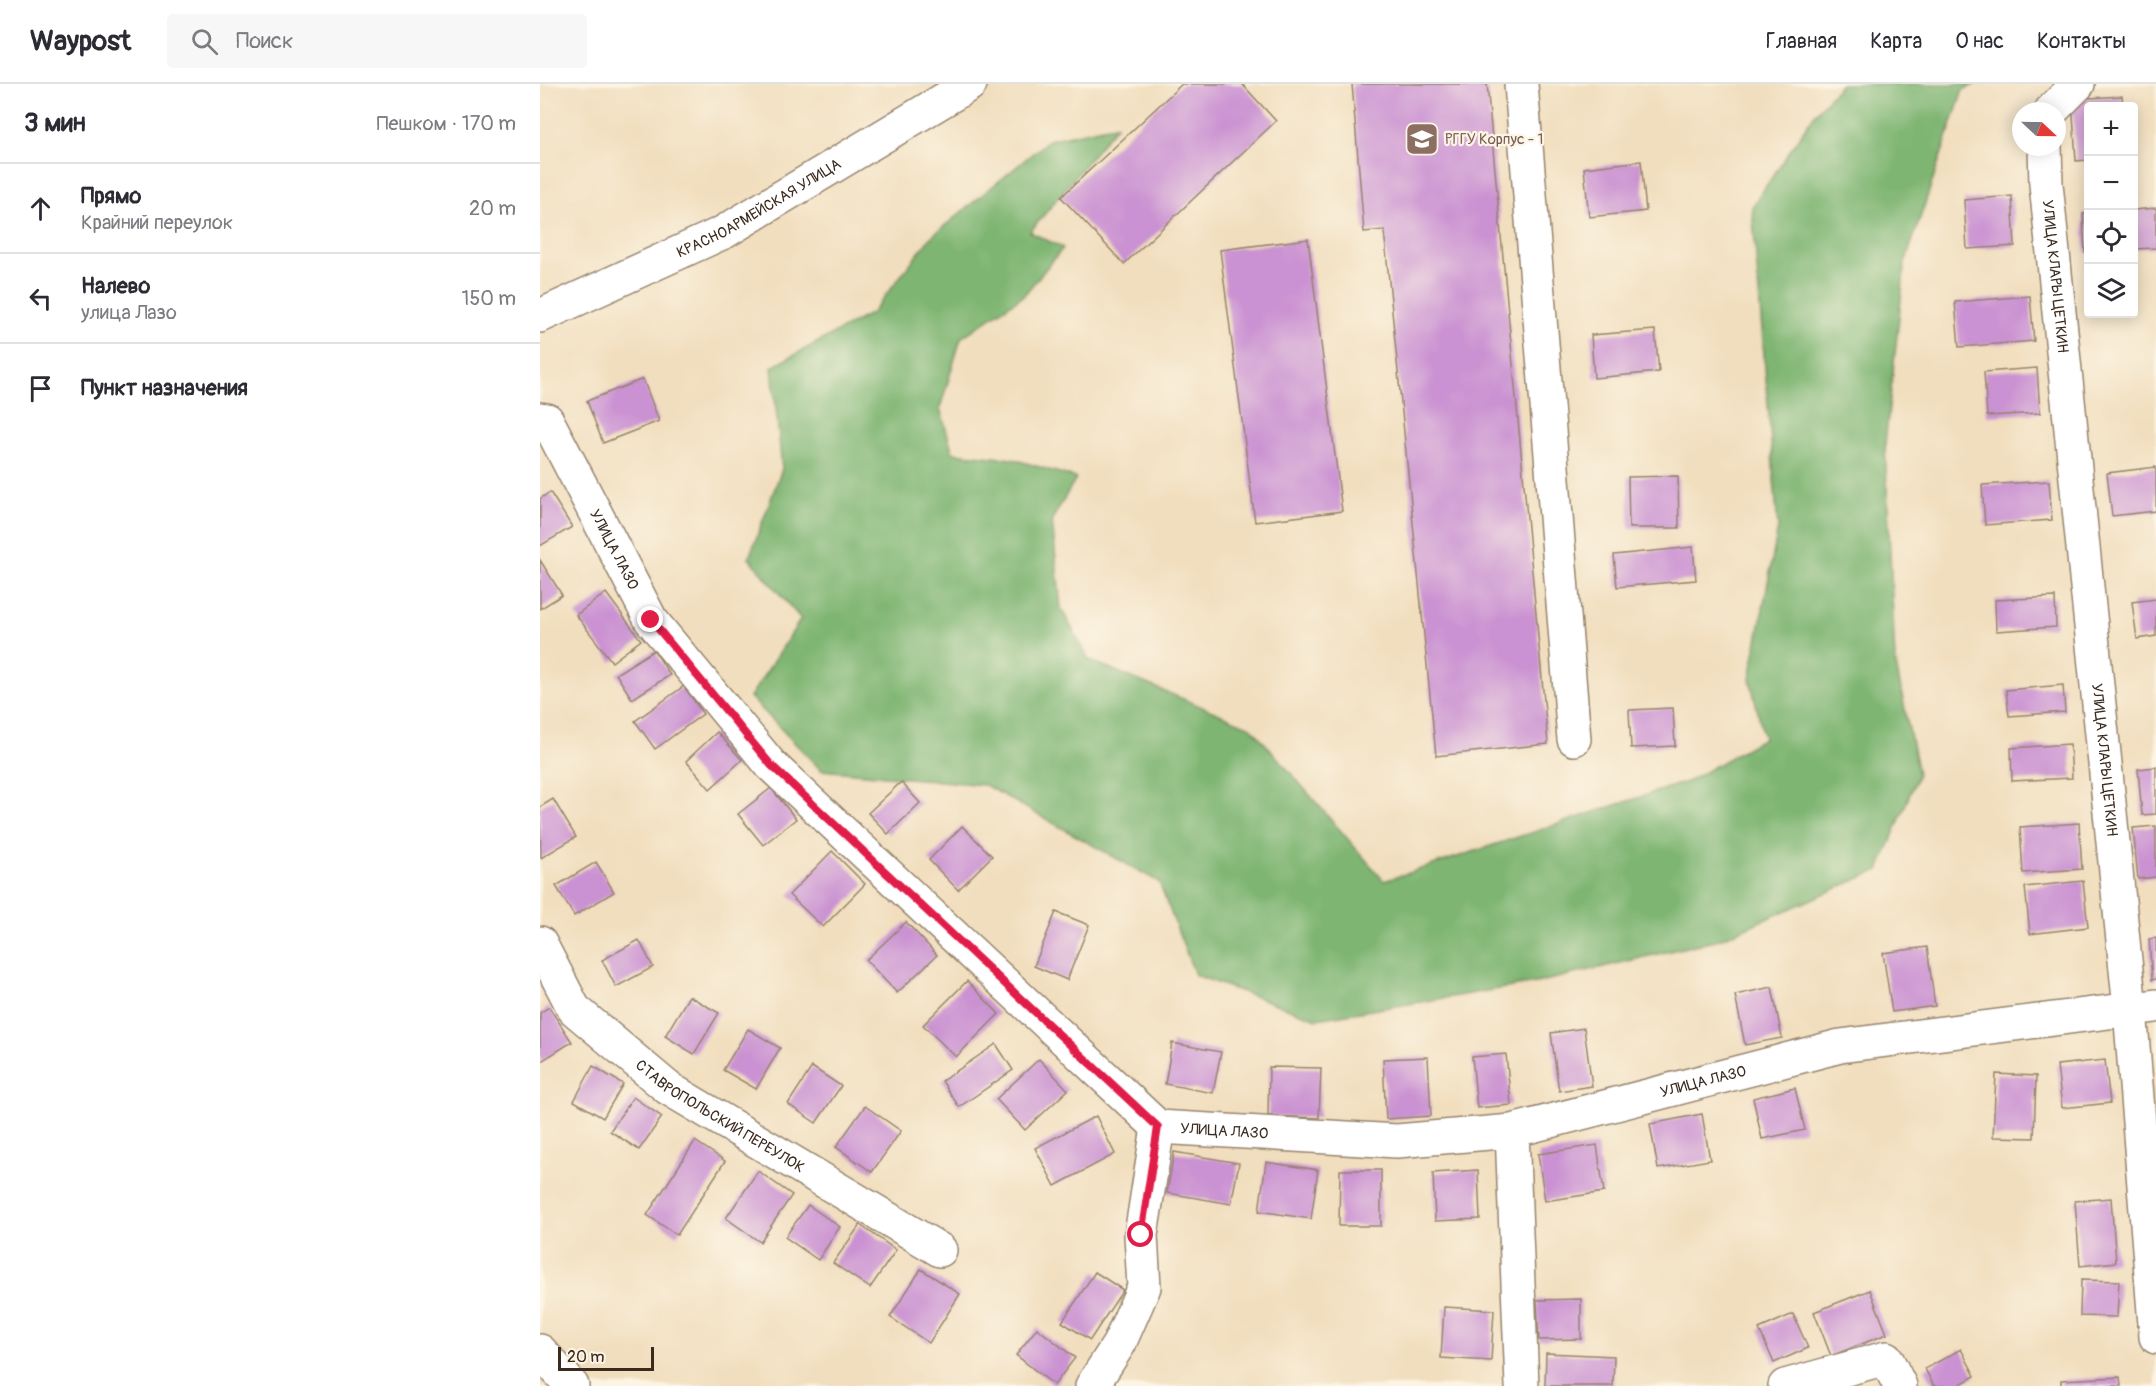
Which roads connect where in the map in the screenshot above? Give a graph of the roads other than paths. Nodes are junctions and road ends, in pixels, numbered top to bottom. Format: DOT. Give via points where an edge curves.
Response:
graph roads {
  1 [pos="970,84"];
  2 [pos="1521,84"];
  3 [pos="2078,84"];
  4 [pos="2060,102"];
  5 [pos="2045,156"];
  6 [pos="540,316"];
  7 [pos="540,418"];
  8 [pos="1574,739"];
  9 [pos="540,943"];
  10 [pos="2143,1008"];
  11 [pos="1158,1127"];
  12 [pos="1512,1131"];
  13 [pos="940,1250"];
  14 [pos="2156,1337"];
  15 [pos="540,1351"];
  16 [pos="572,1386"];
  17 [pos="1092,1386"];
  18 [pos="1522,1386"];
  19 [pos="1785,1386"];
  20 [pos="1900,1386"];
  1 -- 6 [label="street, КРАСНОАРМЕЙСКАЯ УЛИЦА" via="724,232"];
  2 -- 8 [label="street"];
  3 -- 4 [label="street"];
  5 -- 10 [label="street, УЛИЦА КЛАРЫ ЦЕТКИН"];
  7 -- 11 [label="street, УЛИЦА ЛАЗО" via="547,420 651,620 771,765"];
  9 -- 13 [label="street, СТАВРОПОЛЬСКИЙ ПЕРЕУЛОК" via="574,1009 668,1088"];
  10 -- 12 [label="street, УЛИЦА ЛАЗО" via="1840,1046"];
  10 -- 14 [label="street, УЛИЦА КЛАРЫ ЦЕТКИН"];
  11 -- 12 [label="street, УЛИЦА ЛАЗО" via="1397,1141"];
  11 -- 17 [label="street" via="1141,1235 1144,1287 1119,1344"];
  12 -- 18 [label="street"];
  15 -- 16 [label="street"];
  19 -- 20 [label="street" via="1886,1358"];
}
